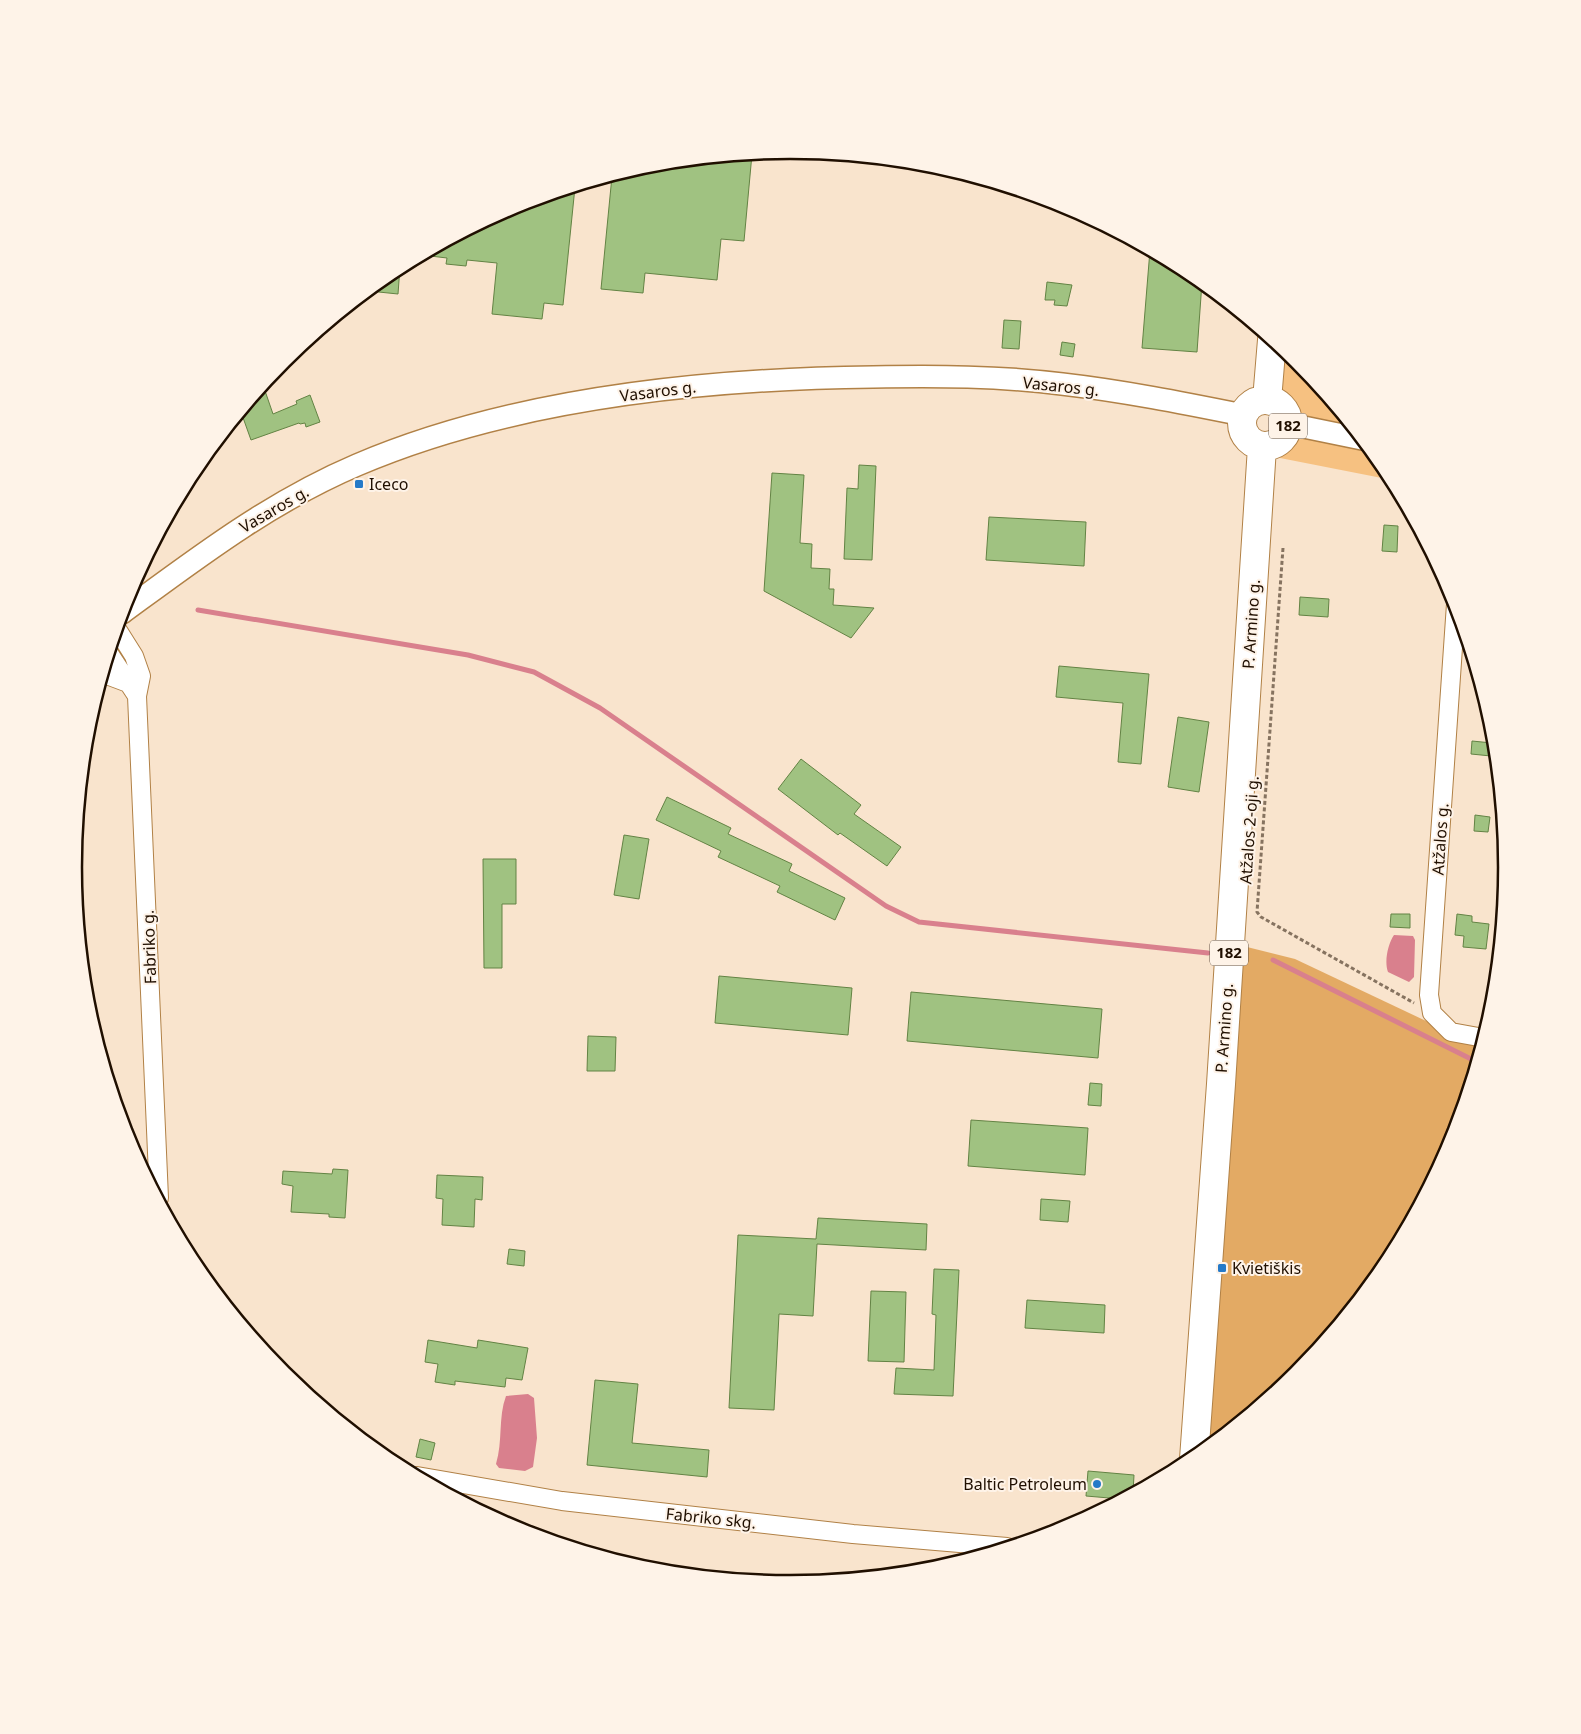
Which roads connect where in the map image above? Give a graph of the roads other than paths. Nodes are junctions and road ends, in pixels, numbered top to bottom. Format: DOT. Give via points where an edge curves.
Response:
graph roads {
  1 [pos="1271,348"];
  2 [pos="1267,400"];
  3 [pos="1243,415"];
  4 [pos="1289,424"];
  5 [pos="1353,437"];
  6 [pos="1262,447"];
  7 [pos="132,605"];
  8 [pos="1455,622"];
  9 [pos="121,636"];
  10 [pos="114,661"];
  11 [pos="109,677"];
  12 [pos="133,689"];
  13 [pos="1477,1037"];
  14 [pos="157,1182"];
  15 [pos="1195,1448"];
  16 [pos="434,1479"];
  17 [pos="991,1546"];
  1 -- 2 [label="main road, 182"];
  2 -- 3 [label="main road, 182" via="1252,404"];
  2 -- 4 [label="main road, 182" via="1285,410"];
  3 -- 6 [label="main road, 182" via="1243,432 1254,444"];
  3 -- 7 [label="street, Vasaros g." via="1059,384 936,376 766,380 638,392 492,421 358,464 283,501 241,527"];
  4 -- 5 [label="street"];
  4 -- 6 [label="main road, 182" via="1288,432 1278,444"];
  6 -- 15 [label="main road, P. Armino g. / 182"];
  8 -- 13 [label="street, Atžalos g." via="1429,994 1432,1014 1451,1032"];
  9 -- 12 [label="street, Fabriko g." via="134,656 141,676"];
  10 -- 12 [label="street"];
  11 -- 12 [label="street"];
  12 -- 14 [label="street, Fabriko g."];
  16 -- 17 [label="street, Fabriko skg." via="562,1501 853,1534"];
}
